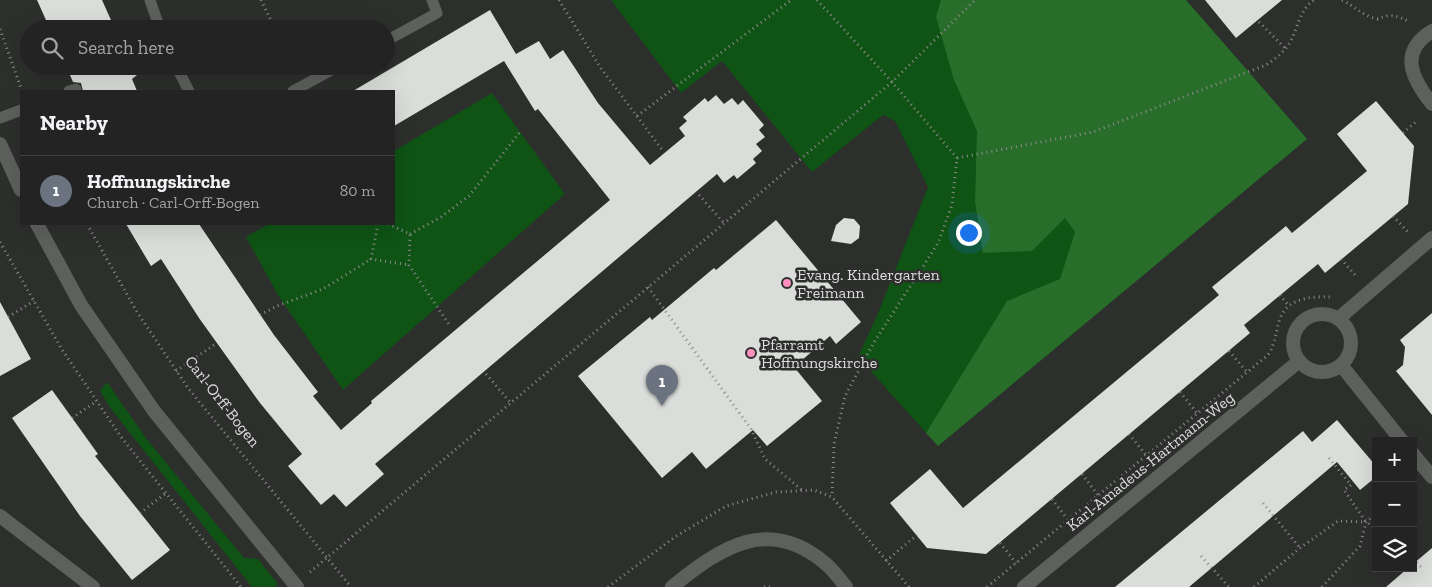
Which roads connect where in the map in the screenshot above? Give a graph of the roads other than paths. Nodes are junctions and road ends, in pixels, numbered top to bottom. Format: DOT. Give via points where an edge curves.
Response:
graph roads {
  1 [pos="150,0"];
  2 [pos="432,0"];
  3 [pos="157,20"];
  4 [pos="1429,33"];
  5 [pos="395,35"];
  6 [pos="181,75"];
  7 [pos="322,75"];
  8 [pos="188,90"];
  9 [pos="295,90"];
  10 [pos="1432,104"];
  11 [pos="20,110"];
  12 [pos="0,118"];
  13 [pos="0,144"];
  14 [pos="20,188"];
  15 [pos="38,225"];
  16 [pos="1432,238"];
  17 [pos="1338,319"];
  18 [pos="1298,362"];
  19 [pos="1341,365"];
  20 [pos="1399,437"];
  21 [pos="1417,459"];
  22 [pos="1432,477"];
  23 [pos="0,516"];
  24 [pos="93,587"];
  25 [pos="297,587"];
  26 [pos="672,587"];
  27 [pos="846,587"];
  28 [pos="1024,587"];
  1 -- 3 [label="lane"];
  2 -- 5 [label="lane" via="437,13"];
  4 -- 10 [label="street" via="1416,47 1410,70"];
  6 -- 8 [label="lane"];
  7 -- 9 [label="lane"];
  11 -- 12 [label="lane"];
  13 -- 14 [label="street"];
  15 -- 25 [label="street" via="82,305 154,411"];
  16 -- 17 [label="street"];
  17 -- 18 [label="street" via="1321,314 1303,320 1297,327 1292,344"];
  17 -- 19 [label="street" via="1345,325 1351,342 1350,351"];
  18 -- 19 [label="street" via="1314,372 1324,373"];
  18 -- 28 [label="street, Karl-Amadeus-Hartmann-Weg"];
  19 -- 20 [label="street"];
  21 -- 22 [label="street"];
  23 -- 24 [label="street"];
  26 -- 27 [label="street" via="688,573 729,548 744,541 768,539 792,542 826,564"];
}
